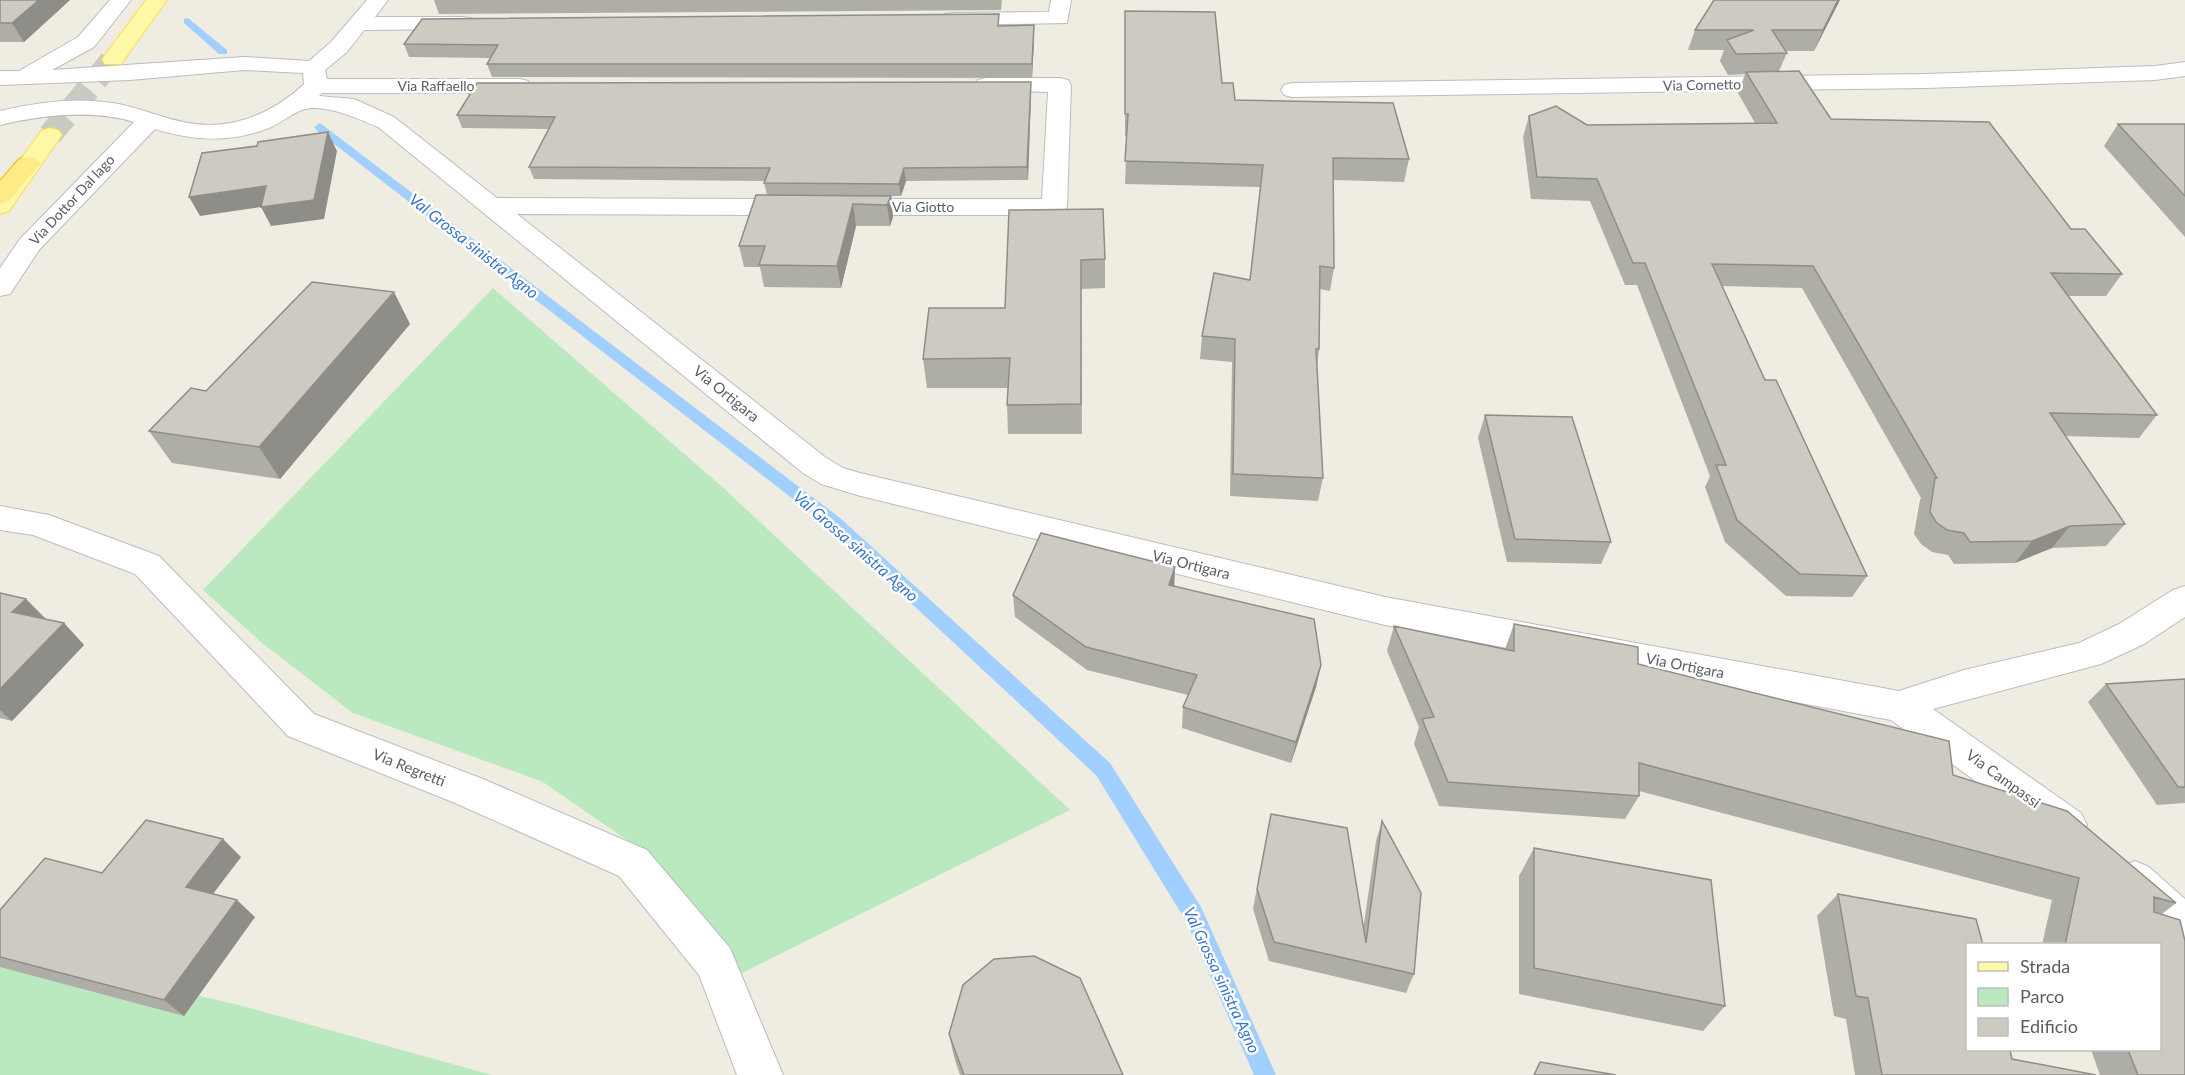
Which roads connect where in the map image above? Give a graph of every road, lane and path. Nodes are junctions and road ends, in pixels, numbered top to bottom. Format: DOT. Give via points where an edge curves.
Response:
graph roads {
  1 [pos="121,0"];
  2 [pos="157,0"];
  3 [pos="378,0"];
  4 [pos="1060,9"];
  5 [pos="929,19"];
  6 [pos="479,23"];
  7 [pos="360,24"];
  8 [pos="113,59"];
  9 [pos="2185,69"];
  10 [pos="10,78"];
  11 [pos="964,85"];
  12 [pos="310,86"];
  13 [pos="544,86"];
  14 [pos="1292,90"];
  15 [pos="0,118"];
  16 [pos="152,119"];
  17 [pos="50,135"];
  18 [pos="28,164"];
  19 [pos="0,188"];
  20 [pos="0,196"];
  21 [pos="0,206"];
  22 [pos="490,206"];
  23 [pos="0,288"];
  24 [pos="0,518"];
  25 [pos="2185,599"];
  26 [pos="1900,706"];
  27 [pos="2185,926"];
  28 [pos="760,1075"];
  1 -- 10 [label="street" via="86,42"];
  2 -- 8 [label="main road"];
  3 -- 7 [label="street"];
  4 -- 5 [label="street"];
  6 -- 7 [label="street"];
  7 -- 12 [label="street"];
  9 -- 14 [label="street, Via Cornetto" via="1926,81"];
  10 -- 12 [label="street" via="175,70 212,64 294,64"];
  11 -- 22 [label="street, Via Giotto" via="1060,85 1054,207"];
  12 -- 13 [label="street, Via Raffaello"];
  12 -- 16 [label="street" via="271,121 193,131"];
  12 -- 22 [label="street, Via Ortigara" via="386,122"];
  15 -- 16 [label="street" via="87,109"];
  16 -- 23 [label="street, Via Dottor Dal lago" via="29,245"];
  17 -- 18 [label="main road"];
  18 -- 19 [label="main road"];
  18 -- 20 [label="highway"];
  18 -- 21 [label="main road"];
  22 -- 26 [label="street, Via Ortigara" via="832,476 1385,611"];
  24 -- 28 [label="street, Via Regretti" via="37,524 147,565 301,725 469,791 633,863 715,962"];
  25 -- 26 [label="street, Via Ortigara" via="2157,620 2075,659 1964,684"];
  26 -- 27 [label="street, Via Campassi" via="2101,849"];
}
